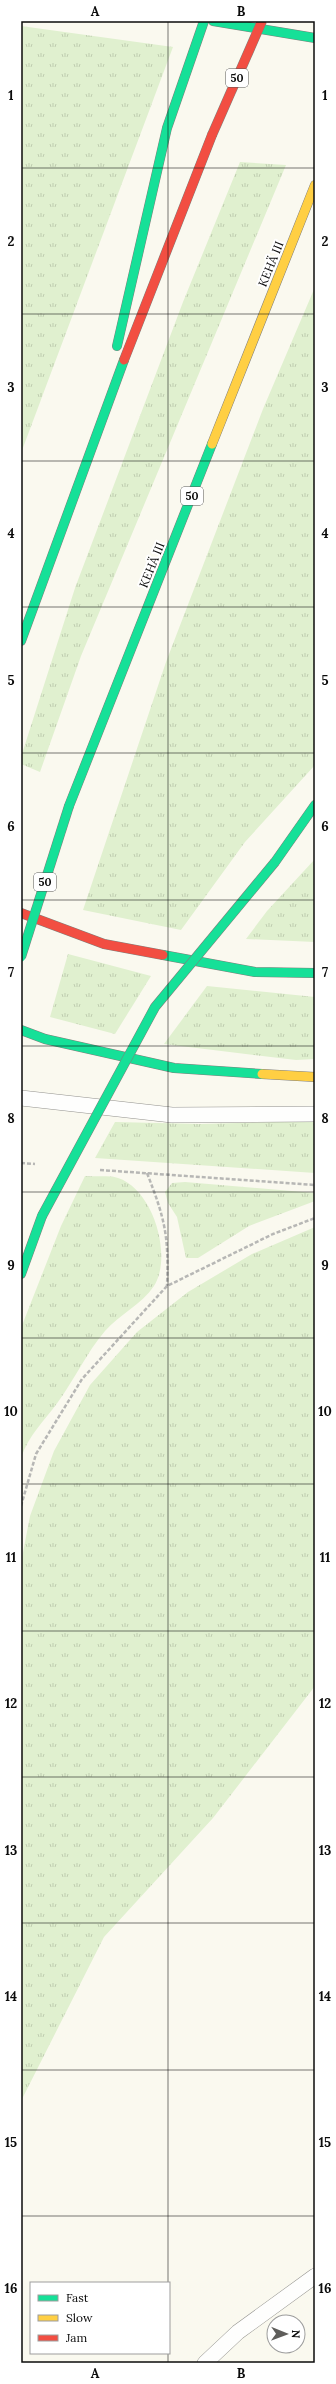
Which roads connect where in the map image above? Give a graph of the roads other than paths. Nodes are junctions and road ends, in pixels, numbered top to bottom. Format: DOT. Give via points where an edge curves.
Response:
graph roads {
  1 [pos="204,21"];
  2 [pos="213,21"];
  3 [pos="262,21"];
  4 [pos="315,38"];
  5 [pos="315,185"];
  6 [pos="101,417"];
  7 [pos="21,641"];
  8 [pos="315,805"];
  9 [pos="304,837"];
  10 [pos="275,862"];
  11 [pos="21,912"];
  12 [pos="21,957"];
  13 [pos="315,973"];
  14 [pos="21,1030"];
  15 [pos="315,1077"];
  16 [pos="21,1098"];
  17 [pos="315,1114"];
  18 [pos="21,1274"];
  19 [pos="315,2276"];
  20 [pos="205,2363"];
  1 -- 6 [label="highway" via="166,128"];
  2 -- 4 [label="highway"];
  3 -- 6 [label="highway, 50, bridge" via="212,135"];
  5 -- 12 [label="highway, KEHÄ III / 50, bridge" via="69,806"];
  6 -- 7 [label="highway, 50"];
  8 -- 10 [label="highway"];
  9 -- 10 [label="highway"];
  10 -- 18 [label="highway, bridge" via="155,1007 42,1216"];
  11 -- 13 [label="highway" via="104,944 255,972"];
  14 -- 15 [label="highway" via="45,1039 174,1068"];
  16 -- 17 [label="lane" via="172,1115"];
  19 -- 20 [label="lane" via="238,2332"];
}
